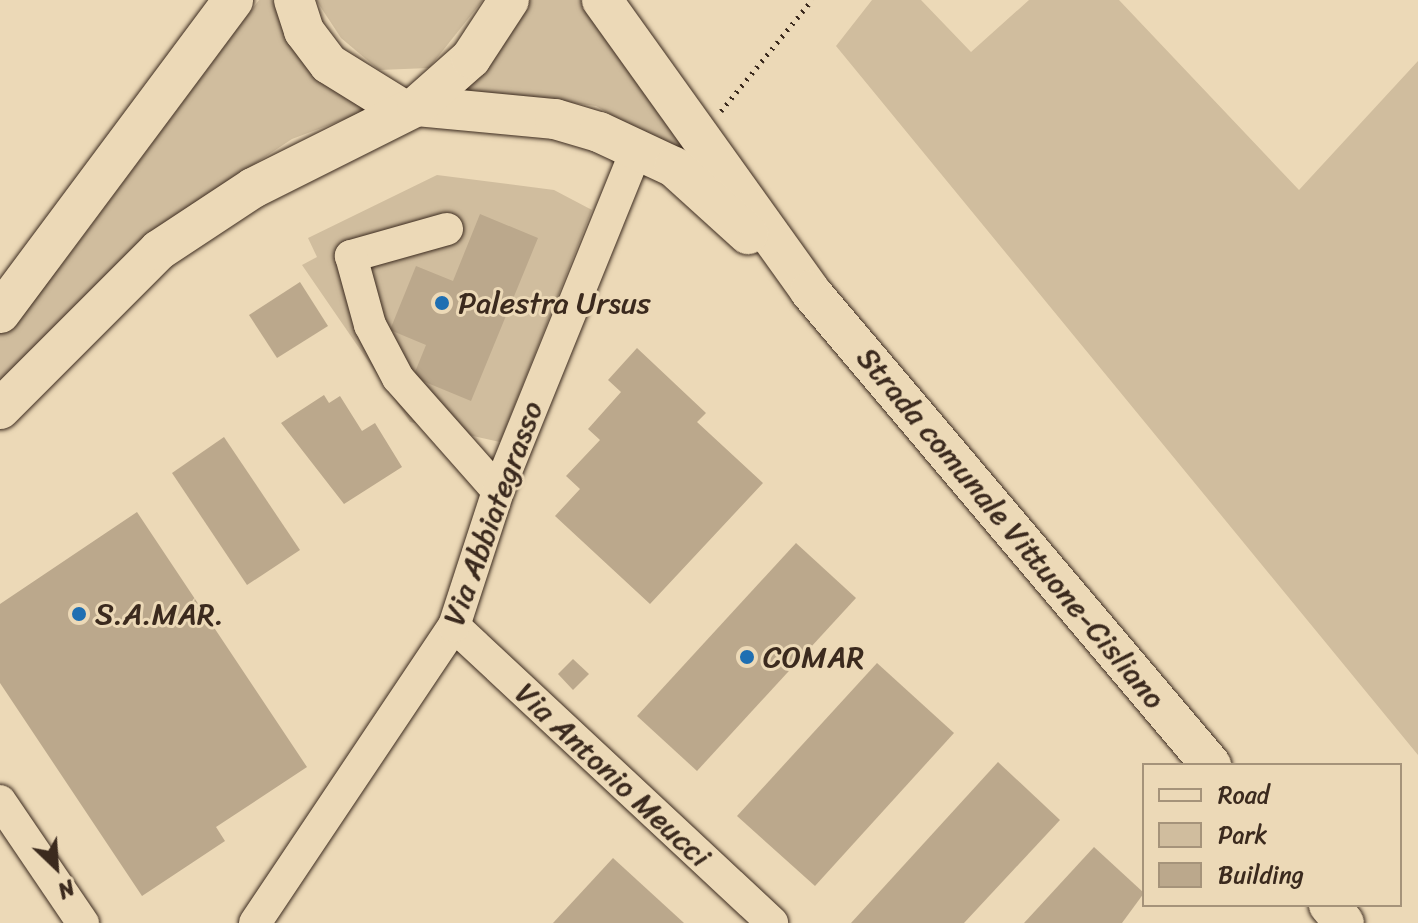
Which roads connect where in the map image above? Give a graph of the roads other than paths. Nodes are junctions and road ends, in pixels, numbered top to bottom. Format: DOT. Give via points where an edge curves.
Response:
graph roads {
  1 [pos="233,0"];
  2 [pos="294,0"];
  3 [pos="509,0"];
  4 [pos="602,0"];
  5 [pos="409,108"];
  6 [pos="637,149"];
  7 [pos="447,229"];
  8 [pos="810,291"];
  9 [pos="0,313"];
  10 [pos="0,409"];
  11 [pos="498,491"];
  12 [pos="454,626"];
  13 [pos="1209,763"];
  14 [pos="0,801"];
  15 [pos="1331,907"];
  16 [pos="83,923"];
  17 [pos="255,923"];
  18 [pos="772,923"];
  19 [pos="1344,923"];
  1 -- 9 [label="main road"];
  2 -- 5 [label="main road" via="304,31 329,64"];
  3 -- 5 [label="main road" via="471,58"];
  4 -- 8 [label="main road, Strada comunale Vittuone-Cisliano"];
  5 -- 6 [label="main road, Strada comunale Vittuone-Cisliano" via="555,119"];
  5 -- 10 [label="main road" via="253,188 159,250"];
  6 -- 8 [label="main road, Strada comunale Vittuone-Cisliano" via="674,167"];
  6 -- 11 [label="street, Via Abbiategrasso"];
  7 -- 11 [label="street" via="351,256 370,325 398,378"];
  8 -- 13 [label="main road, Strada comunale Vittuone-Cisliano"];
  11 -- 12 [label="street, Via Abbiategrasso"];
  12 -- 17 [label="street, Via Abbiategrasso"];
  12 -- 18 [label="street, Via Antonio Meucci"];
  14 -- 16 [label="street"];
  15 -- 19 [label="main road"];
}
